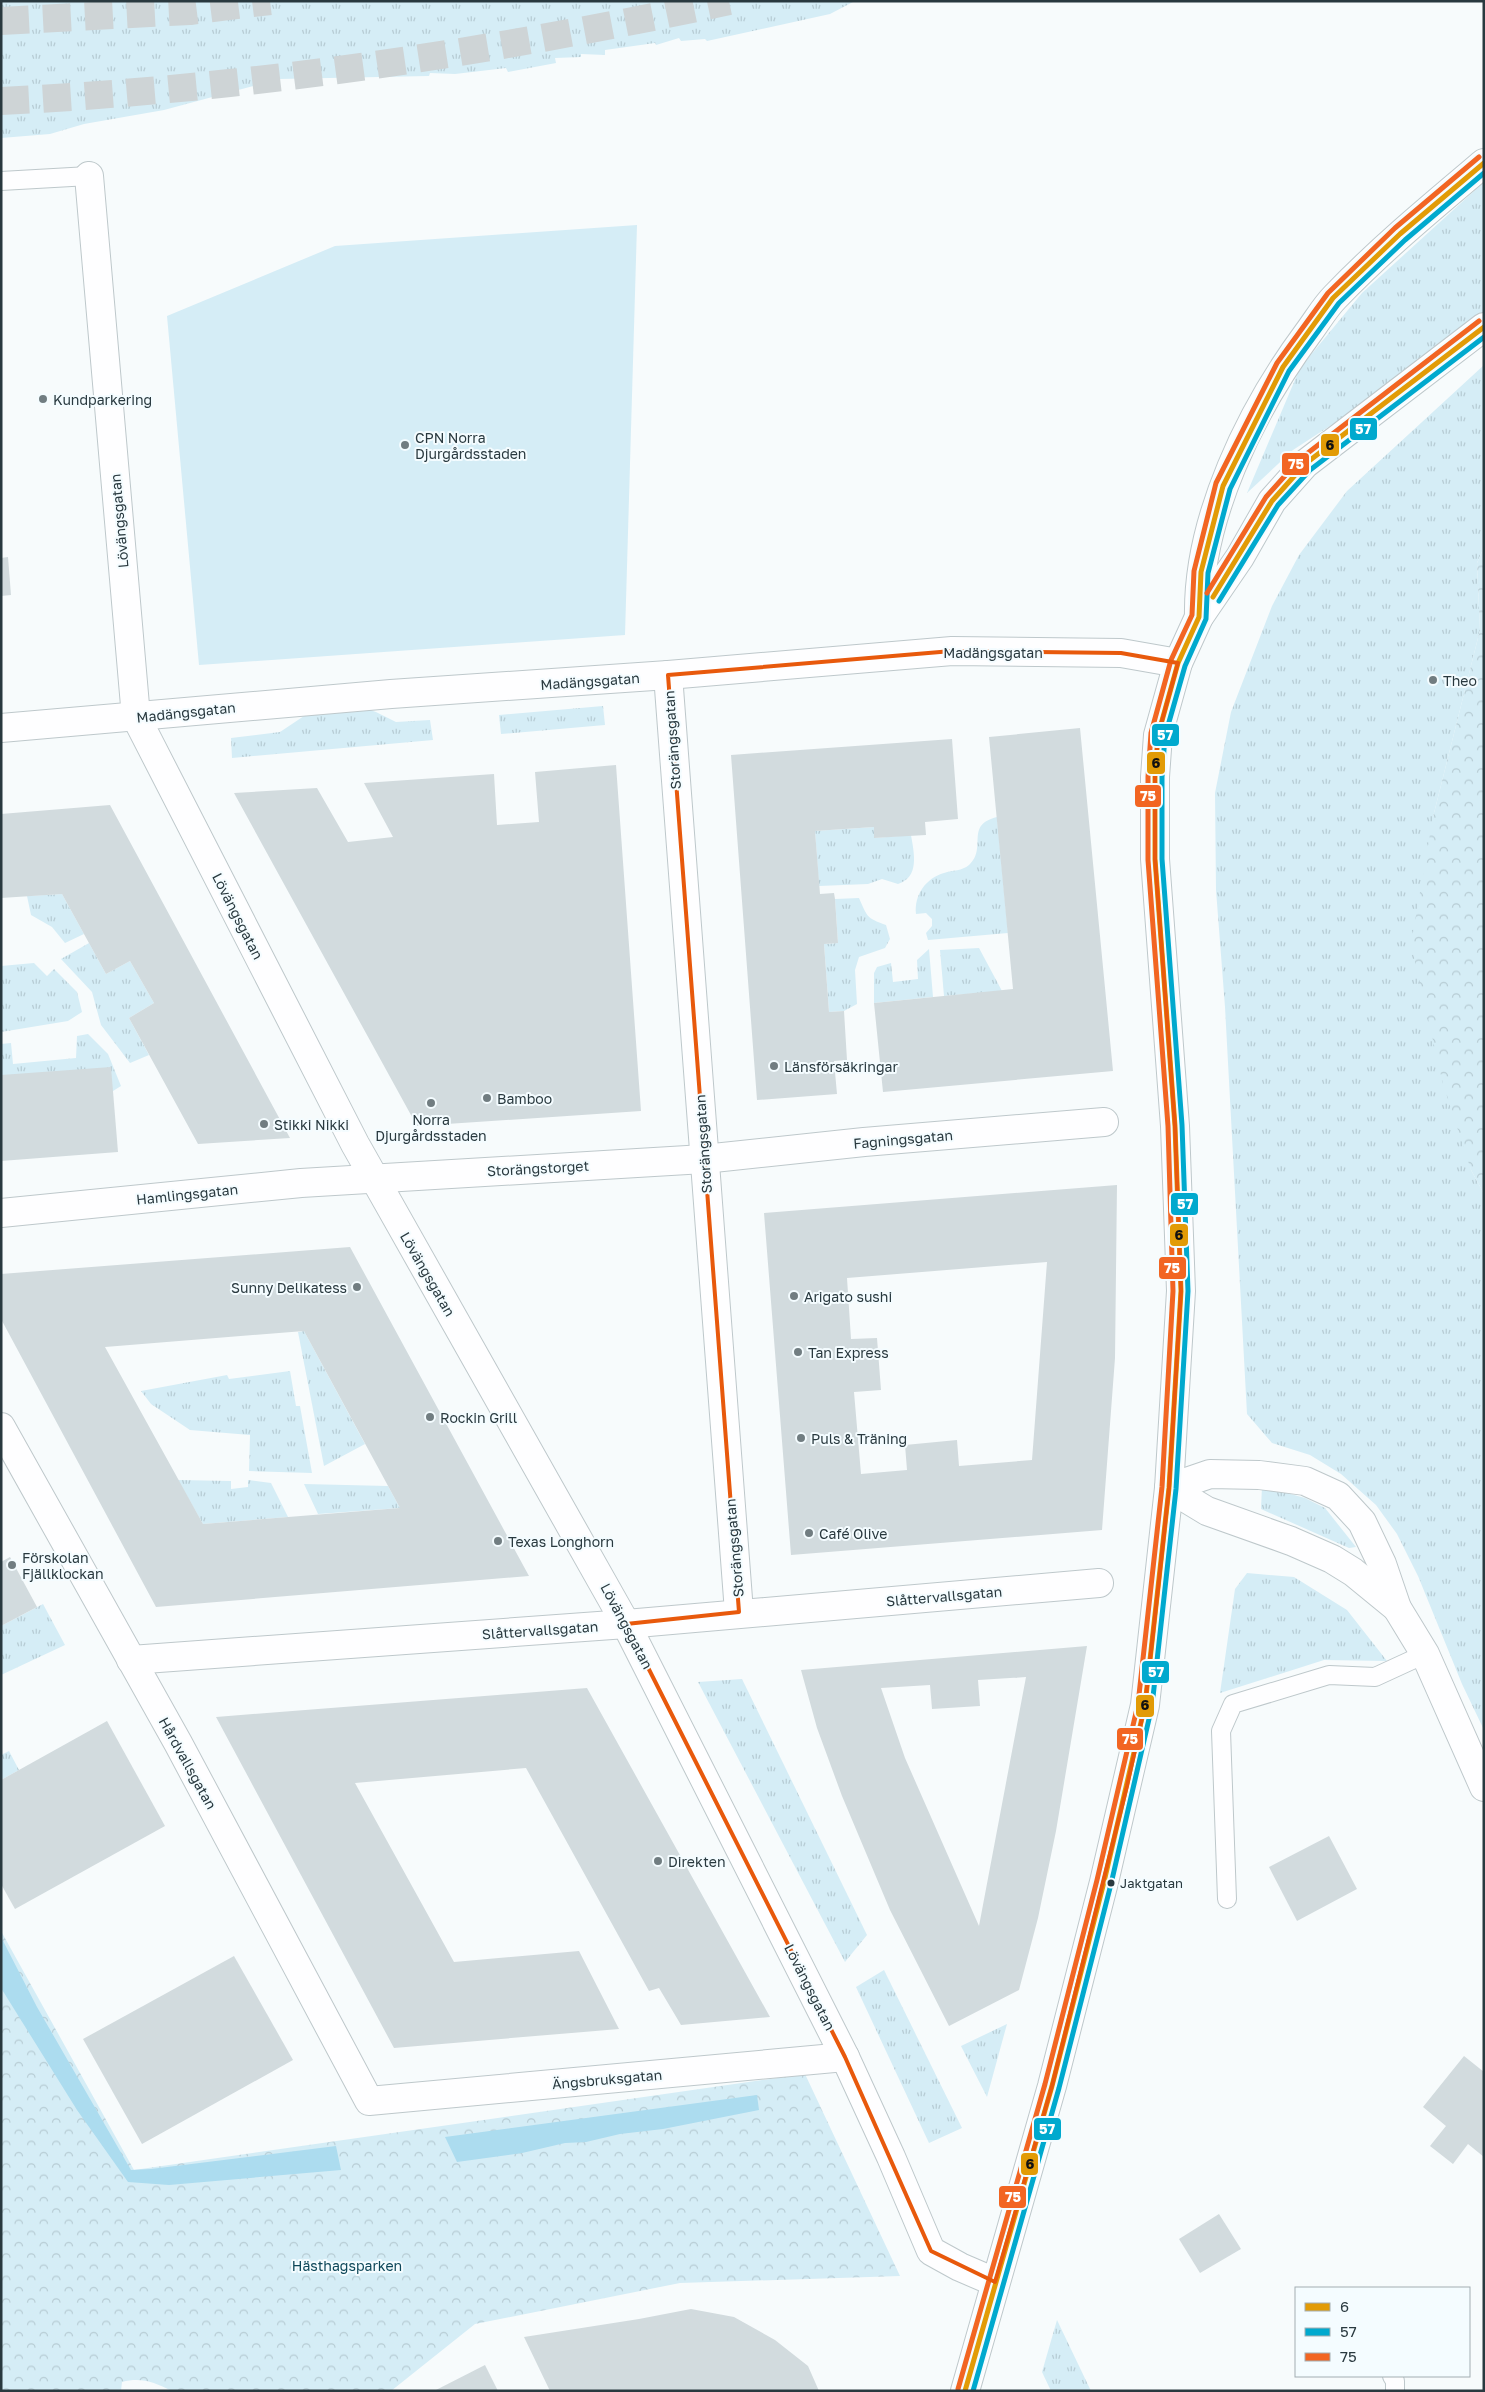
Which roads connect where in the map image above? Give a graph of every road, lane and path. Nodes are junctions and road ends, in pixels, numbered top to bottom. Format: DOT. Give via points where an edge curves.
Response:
graph roads {
  1 [pos="1484,163"];
  2 [pos="88,176"];
  3 [pos="1,181"];
  4 [pos="1484,327"];
  5 [pos="1199,617"];
  6 [pos="1178,663"];
  7 [pos="668,675"];
  8 [pos="136,717"];
  9 [pos="1,728"];
  10 [pos="1104,1122"];
  11 [pos="704,1159"];
  12 [pos="373,1178"];
  13 [pos="1,1213"];
  14 [pos="1,1427"];
  15 [pos="1169,1488"];
  16 [pos="1099,1583"];
  17 [pos="1398,1608"];
  18 [pos="739,1612"];
  19 [pos="626,1624"];
  20 [pos="1425,1654"];
  21 [pos="131,1660"];
  22 [pos="1484,1787"];
  23 [pos="1227,1899"];
  24 [pos="845,2057"];
  25 [pos="369,2101"];
  26 [pos="995,2282"];
  27 [pos="1393,2377"];
  28 [pos="965,2391"];
  29 [pos="1395,2391"];
  1 -- 5 [label="street" via="1400,234 1334,298 1283,367 1223,486 1200,572"];
  2 -- 3 [label="lane"];
  2 -- 8 [label="street, Lövängsgatan"];
  4 -- 5 [label="street" via="1305,464 1272,501 1240,557"];
  5 -- 6 [label="street"];
  6 -- 7 [label="street, Madängsgatan" via="1121,653 952,651"];
  6 -- 15 [label="street" via="1158,735 1155,777 1155,859 1176,1126 1181,1291"];
  7 -- 8 [label="street, Madängsgatan" via="391,694"];
  7 -- 11 [label="street, Storängsgatan"];
  8 -- 9 [label="street, Madängsgatan"];
  8 -- 12 [label="street, Lövängsgatan"];
  10 -- 11 [label="street, Fagningsgatan"];
  11 -- 12 [label="street, Storängstorget"];
  11 -- 18 [label="street, Storängsgatan"];
  12 -- 13 [label="street, Hamlingsgatan"];
  12 -- 19 [label="street, Lövängsgatan"];
  14 -- 21 [label="street, Hårdvallsgatan"];
  15 -- 17 [label="street" via="1207,1511 1332,1559"];
  15 -- 17 [label="street" via="1210,1474 1259,1475 1305,1481 1338,1496 1362,1522"];
  15 -- 26 [label="street" via="1145,1705 1052,2086"];
  16 -- 18 [label="street, Slåttervallsgatan"];
  17 -- 20 [label="street"];
  18 -- 19 [label="street, Slåttervallsgatan"];
  19 -- 21 [label="street, Slåttervallsgatan"];
  19 -- 24 [label="street, Lövängsgatan"];
  20 -- 22 [label="street"];
  20 -- 23 [label="lane" via="1375,1677 1329,1675 1233,1704 1221,1731"];
  21 -- 25 [label="street, Hårdvallsgatan"];
  24 -- 25 [label="street, Ängsbruksgatan"];
  24 -- 26 [label="street, Lövängsgatan" via="931,2251"];
  26 -- 28 [label="street"];
  27 -- 29 [label="lane"];
}
